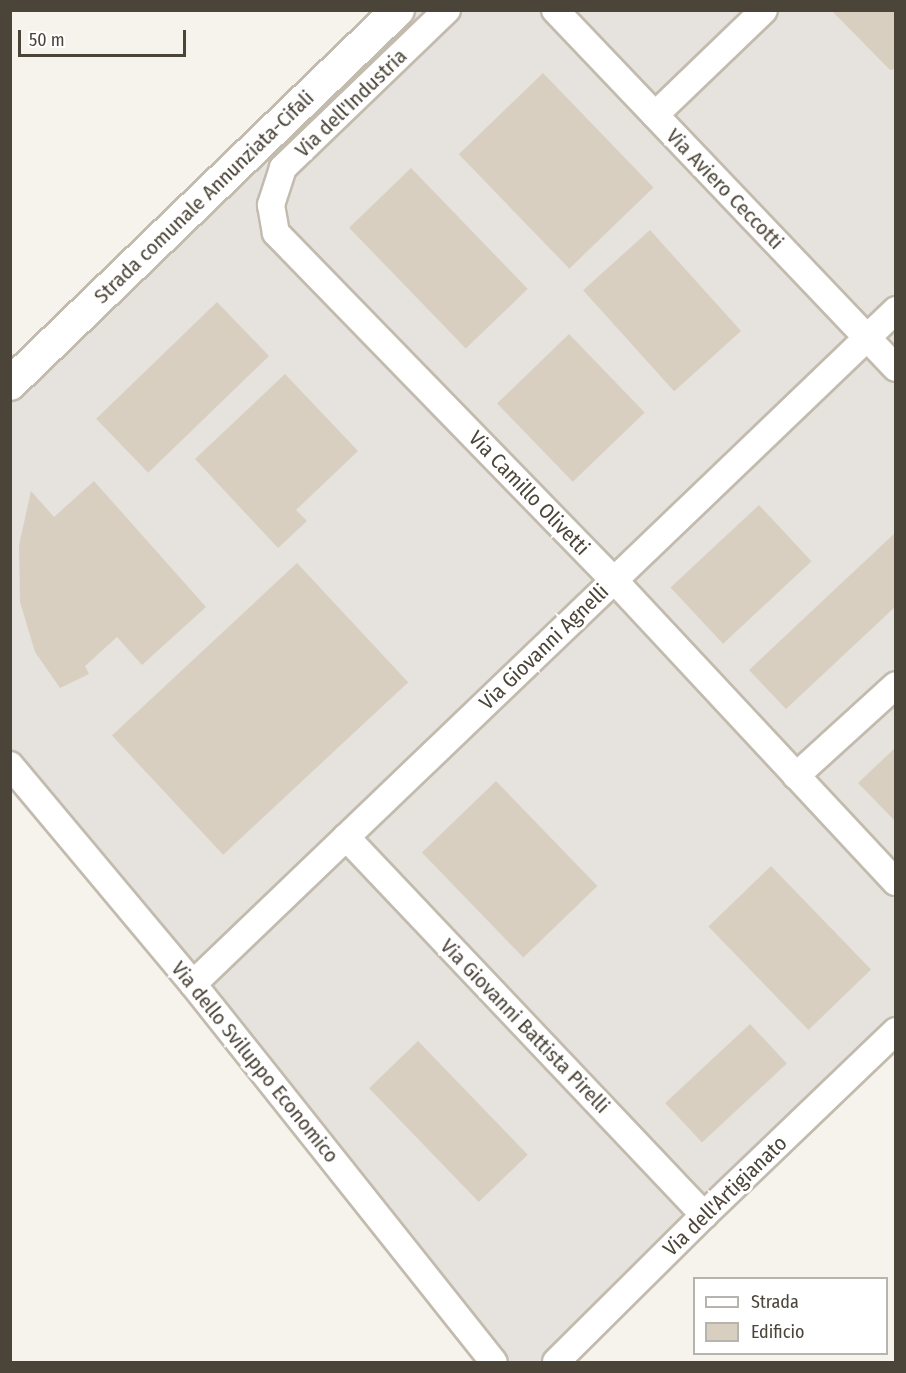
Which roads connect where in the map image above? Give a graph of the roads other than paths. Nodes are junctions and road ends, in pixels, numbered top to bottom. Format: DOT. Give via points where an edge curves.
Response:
graph roads {
  1 [pos="398,10"];
  2 [pos="447,10"];
  3 [pos="555,10"];
  4 [pos="764,10"];
  5 [pos="655,116"];
  6 [pos="271,206"];
  7 [pos="896,310"];
  8 [pos="866,338"];
  9 [pos="896,368"];
  10 [pos="14,383"];
  11 [pos="614,580"];
  12 [pos="896,685"];
  13 [pos="10,765"];
  14 [pos="796,776"];
  15 [pos="346,837"];
  16 [pos="896,882"];
  17 [pos="193,984"];
  18 [pos="896,1031"];
  19 [pos="704,1215"];
  20 [pos="494,1362"];
  21 [pos="556,1362"];
  1 -- 10 [label="street, Strada comunale Annunziata-Cifali"];
  2 -- 6 [label="street, Via dell'Industria" via="283,168"];
  3 -- 5 [label="street, Via Aviero Ceccotti"];
  4 -- 5 [label="street"];
  5 -- 8 [label="street, Via Aviero Ceccotti"];
  6 -- 11 [label="street, Via Camillo Olivetti" via="276,233"];
  7 -- 8 [label="street, Via Giovanni Agnelli"];
  8 -- 9 [label="street, Via Aviero Ceccotti"];
  8 -- 11 [label="street, Via Giovanni Agnelli"];
  11 -- 14 [label="street, Via Camillo Olivetti"];
  11 -- 15 [label="street, Via Giovanni Agnelli"];
  12 -- 14 [label="street"];
  13 -- 17 [label="street, Via dello Sviluppo Economico"];
  14 -- 16 [label="street, Via Camillo Olivetti"];
  15 -- 17 [label="street, Via Giovanni Agnelli"];
  15 -- 19 [label="street, Via Giovanni Battista Pirelli"];
  17 -- 20 [label="street, Via dello Sviluppo Economico"];
  18 -- 19 [label="street, Via dell'Artigianato"];
  19 -- 21 [label="street, Via dell'Artigianato"];
}
